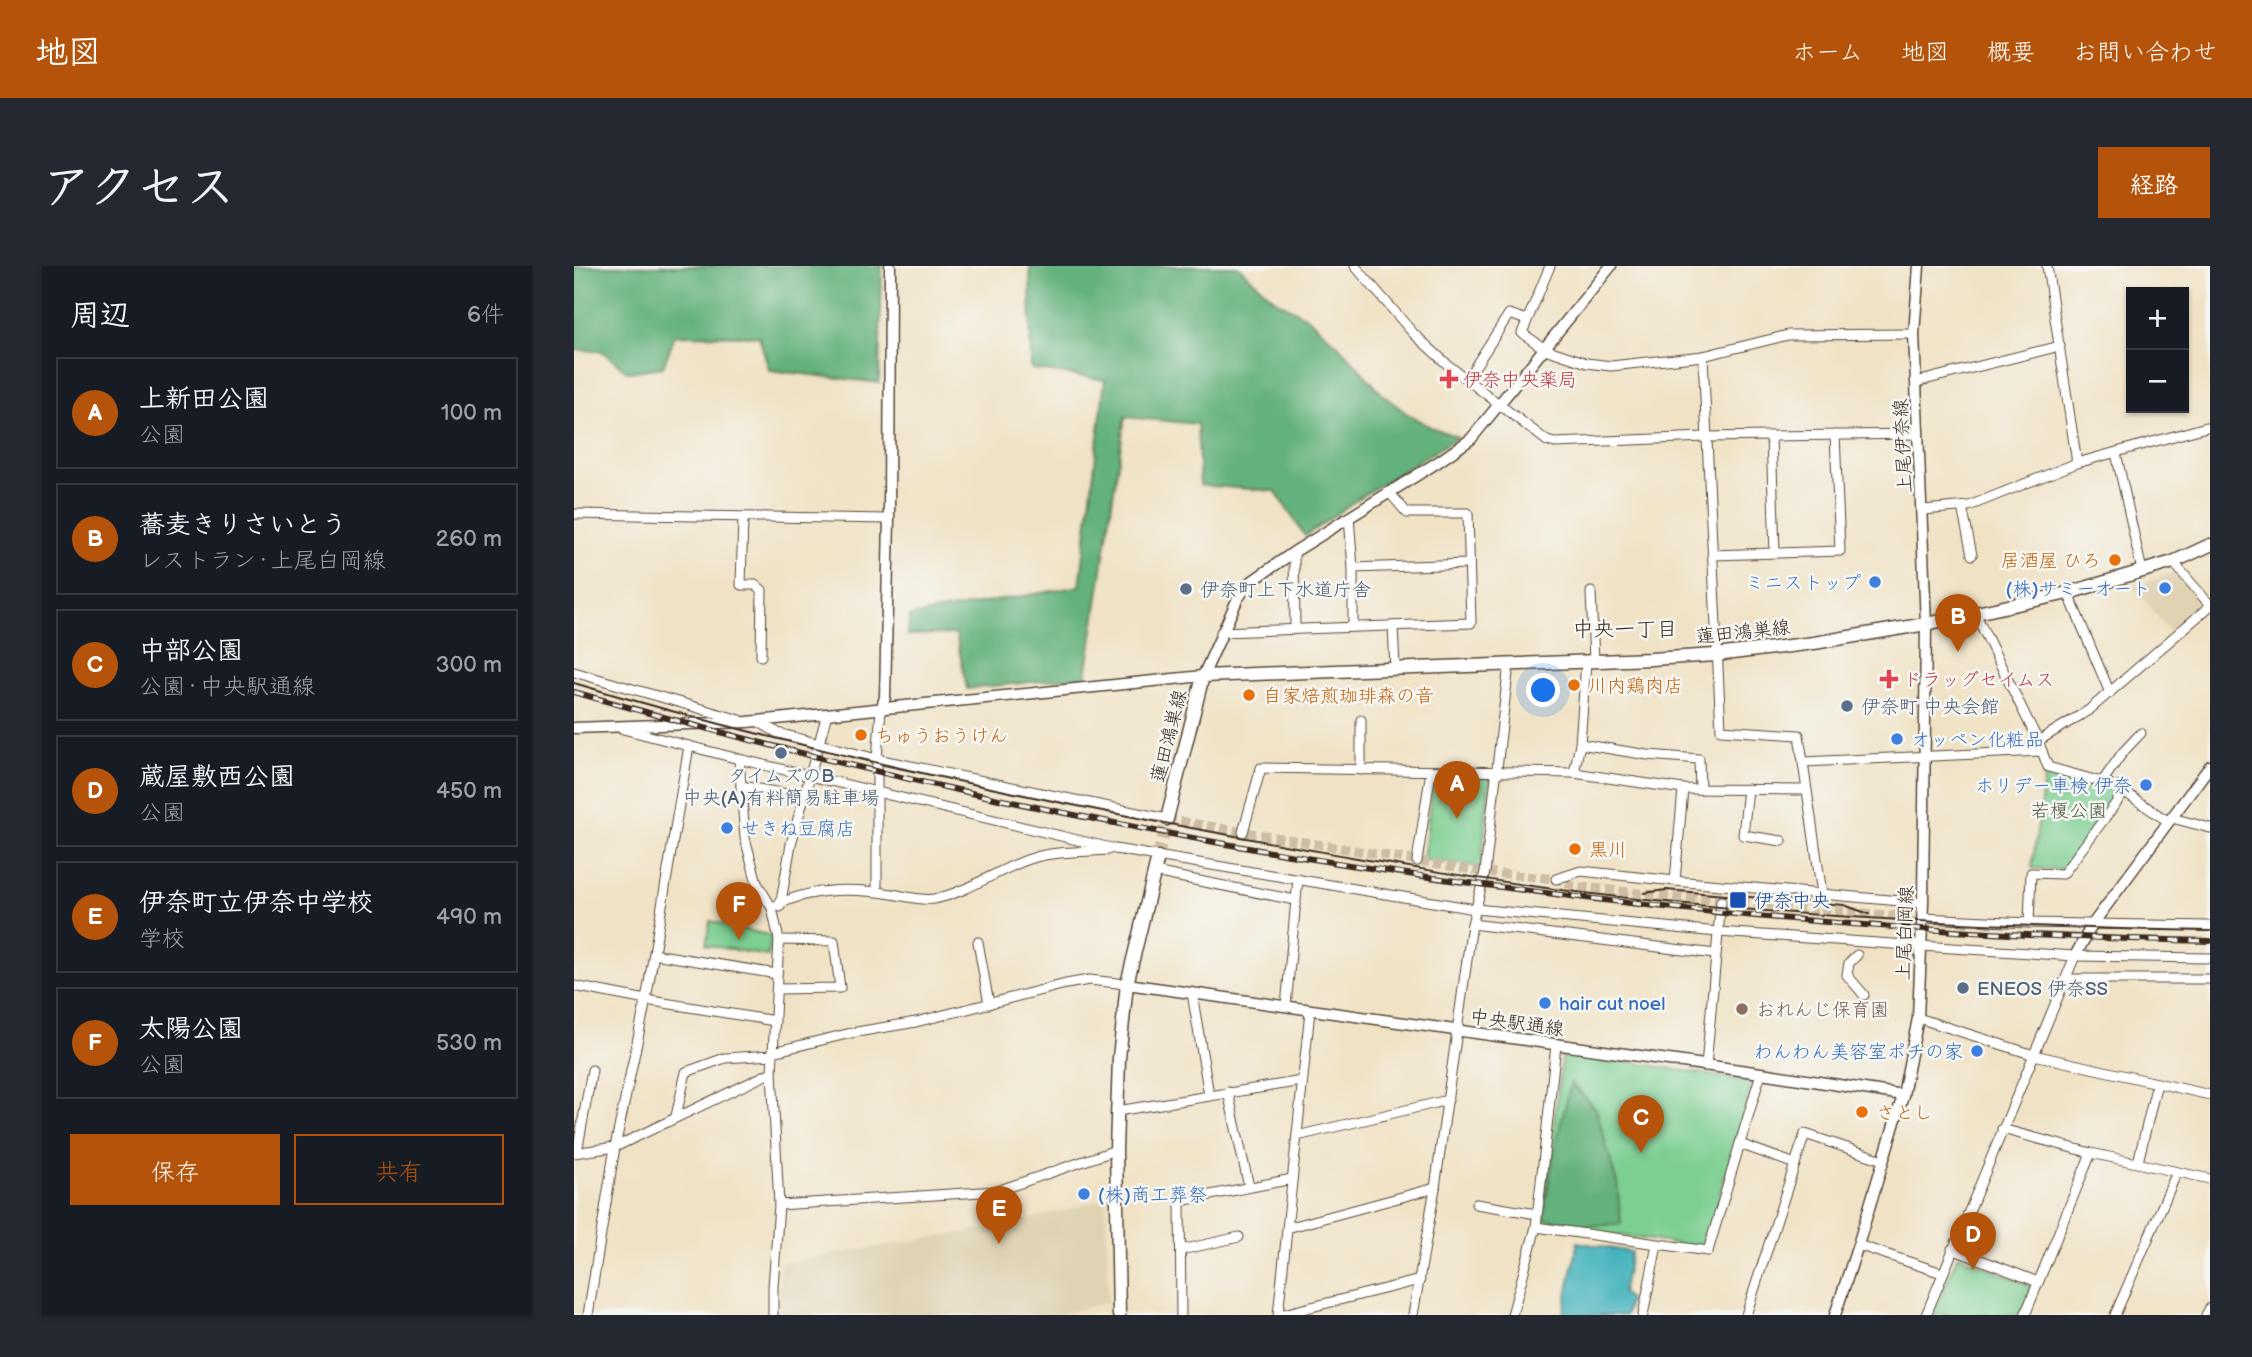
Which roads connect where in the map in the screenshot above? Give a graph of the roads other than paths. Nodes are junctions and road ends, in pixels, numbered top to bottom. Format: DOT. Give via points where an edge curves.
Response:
graph roads {
  1 [pos="890,266"];
  2 [pos="1550,266"];
  3 [pos="1611,266"];
  4 [pos="1919,266"];
  5 [pos="2047,266"];
  6 [pos="1359,268"];
  7 [pos="1527,320"];
  8 [pos="1914,334"];
  9 [pos="2060,346"];
  10 [pos="1545,349"];
  11 [pos="1703,356"];
  12 [pos="1467,379"];
  13 [pos="1916,382"];
  14 [pos="1500,405"];
  15 [pos="2210,426"];
  16 [pos="1917,434"];
  17 [pos="1835,435"];
  18 [pos="1771,436"];
  19 [pos="1706,437"];
  20 [pos="2116,453"];
  21 [pos="2077,463"];
  22 [pos="1389,492"];
  23 [pos="1962,507"];
  24 [pos="1923,510"];
  25 [pos="574,514"];
  26 [pos="1349,517"];
  27 [pos="743,518"];
  28 [pos="889,519"];
  29 [pos="2210,545"];
  30 [pos="1294,552"];
  31 [pos="1775,553"];
  32 [pos="1712,555"];
  33 [pos="1972,555"];
  34 [pos="2173,562"];
  35 [pos="1469,564"];
  36 [pos="1353,568"];
  37 [pos="2142,570"];
  38 [pos="1591,592"];
  39 [pos="2068,593"];
  40 [pos="2210,606"];
  41 [pos="1975,613"];
  42 [pos="1926,624"];
  43 [pos="1393,626"];
  44 [pos="1353,627"];
  45 [pos="1295,629"];
  46 [pos="1222,632"];
  47 [pos="1716,655"];
  48 [pos="761,656"];
  49 [pos="1590,662"];
  50 [pos="1509,664"];
  51 [pos="1395,668"];
  52 [pos="574,672"];
  53 [pos="1203,676"];
  54 [pos="2110,693"];
  55 [pos="881,709"];
  56 [pos="827,714"];
  57 [pos="1361,719"];
  58 [pos="752,722"];
  59 [pos="613,726"];
  60 [pos="574,728"];
  61 [pos="2141,733"];
  62 [pos="2038,741"];
  63 [pos="819,744"];
  64 [pos="1580,744"];
  65 [pos="689,746"];
  66 [pos="2042,751"];
  67 [pos="1925,756"];
  68 [pos="739,759"];
  69 [pos="877,760"];
  70 [pos="1803,762"];
  71 [pos="2210,766"];
  72 [pos="1361,770"];
  73 [pos="1431,771"];
  74 [pos="1495,771"];
  75 [pos="1574,773"];
  76 [pos="811,776"];
  77 [pos="2102,782"];
  78 [pos="741,786"];
  79 [pos="1683,789"];
  80 [pos="1700,789"];
  81 [pos="1748,789"];
  82 [pos="1806,790"];
  83 [pos="2125,791"];
  84 [pos="877,792"];
  85 [pos="805,797"];
  86 [pos="1167,818"];
  87 [pos="2170,820"];
  88 [pos="2210,828"];
  89 [pos="1243,832"];
  90 [pos="1782,841"];
  91 [pos="1115,849"];
  92 [pos="1158,858"];
  93 [pos="1417,861"];
  94 [pos="1154,872"];
  95 [pos="1298,879"];
  96 [pos="1556,879"];
  97 [pos="1675,881"];
  98 [pos="877,891"];
  99 [pos="1822,894"];
  100 [pos="1295,900"];
  101 [pos="1721,901"];
  102 [pos="1923,902"];
  103 [pos="781,903"];
  104 [pos="772,908"];
  105 [pos="1475,909"];
  106 [pos="1923,918"];
  107 [pos="776,922"];
  108 [pos="2029,923"];
  109 [pos="1472,924"];
  110 [pos="2092,925"];
  111 [pos="2210,926"];
  112 [pos="1718,932"];
  113 [pos="779,940"];
  114 [pos="978,942"];
  115 [pos="1921,946"];
  116 [pos="654,954"];
  117 [pos="1715,954"];
  118 [pos="1857,955"];
  119 [pos="2075,956"];
  120 [pos="2210,957"];
  121 [pos="777,974"];
  122 [pos="2066,979"];
  123 [pos="2210,979"];
  124 [pos="1127,984"];
  125 [pos="574,986"];
  126 [pos="776,989"];
  127 [pos="1192,993"];
  128 [pos="1864,995"];
  129 [pos="646,1000"];
  130 [pos="989,1004"];
  131 [pos="1286,1006"];
  132 [pos="1310,1011"];
  133 [pos="1918,1018"];
  134 [pos="775,1021"];
  135 [pos="1456,1031"];
  136 [pos="1556,1045"];
  137 [pos="773,1053"];
  138 [pos="2034,1055"];
  139 [pos="1706,1066"];
  140 [pos="592,1070"];
  141 [pos="772,1072"];
  142 [pos="1761,1073"];
  143 [pos="1302,1081"];
  144 [pos="2157,1083"];
  145 [pos="1228,1092"];
  146 [pos="1209,1095"];
  147 [pos="1903,1095"];
  148 [pos="2210,1095"];
  149 [pos="1448,1100"];
  150 [pos="1117,1111"];
  151 [pos="676,1116"];
  152 [pos="2002,1129"];
  153 [pos="1297,1136"];
  154 [pos="1740,1144"];
  155 [pos="615,1147"];
  156 [pos="1116,1150"];
  157 [pos="576,1153"];
  158 [pos="2091,1153"];
  159 [pos="1883,1160"];
  160 [pos="2137,1162"];
  161 [pos="1795,1164"];
  162 [pos="2177,1172"];
  163 [pos="1292,1179"];
  164 [pos="2210,1179"];
  165 [pos="1249,1188"];
  166 [pos="1435,1188"];
  167 [pos="1476,1203"];
  168 [pos="779,1205"];
  169 [pos="1537,1214"];
  170 [pos="1536,1227"];
  171 [pos="1287,1228"];
  172 [pos="1239,1237"];
  173 [pos="1657,1245"];
  174 [pos="1858,1245"];
  175 [pos="1952,1249"];
  176 [pos="1181,1250"];
  177 [pos="1942,1273"];
  178 [pos="1420,1279"];
  179 [pos="2038,1282"];
  180 [pos="2210,1308"];
  181 [pos="588,1315"];
  182 [pos="773,1315"];
  183 [pos="1119,1315"];
  184 [pos="1181,1315"];
  185 [pos="1279,1315"];
  186 [pos="1413,1315"];
  187 [pos="1512,1315"];
  188 [pos="1643,1315"];
  189 [pos="1746,1315"];
  190 [pos="1835,1315"];
  191 [pos="1926,1315"];
  192 [pos="2025,1315"];
  193 [pos="2115,1315"];
  194 [pos="2206,1315"];
  1 -- 28 [label="street"];
  2 -- 7 [label="street"];
  3 -- 10 [label="street"];
  4 -- 8 [label="street, 上尾伊奈線"];
  5 -- 9 [label="street"];
  6 -- 12 [label="street" via="1413,333"];
  7 -- 10 [label="street" via="1522,333"];
  7 -- 12 [label="street" via="1509,314"];
  8 -- 11 [label="street" via="1788,335"];
  8 -- 13 [label="street, 上尾伊奈線"];
  9 -- 13 [label="street"];
  9 -- 21 [label="street"];
  10 -- 11 [label="street" via="1611,366"];
  10 -- 14 [label="street"];
  11 -- 19 [label="street"];
  12 -- 14 [label="street"];
  13 -- 16 [label="street, 上尾伊奈線"];
  14 -- 19 [label="street" via="1555,443"];
  14 -- 22 [label="street" via="1471,439"];
  15 -- 20 [label="street"];
  16 -- 17 [label="street"];
  16 -- 24 [label="street, 上尾伊奈線"];
  17 -- 18 [label="street"];
  17 -- 31 [label="street" via="1840,551"];
  18 -- 19 [label="street"];
  18 -- 31 [label="street"];
  19 -- 32 [label="street"];
  20 -- 21 [label="street"];
  20 -- 37 [label="street"];
  21 -- 23 [label="street"];
  22 -- 26 [label="street"];
  22 -- 35 [label="street" via="1407,513 1468,513"];
  23 -- 24 [label="street"];
  23 -- 33 [label="street"];
  24 -- 42 [label="street, 上尾伊奈線"];
  25 -- 27 [label="street"];
  26 -- 30 [label="street"];
  26 -- 36 [label="street"];
  27 -- 28 [label="street"];
  27 -- 48 [label="street" via="741,585 762,590"];
  28 -- 55 [label="street"];
  29 -- 34 [label="main road, 蓮田鴻巣線"];
  30 -- 45 [label="street"];
  30 -- 46 [label="street" via="1248,584"];
  31 -- 32 [label="street"];
  32 -- 47 [label="street"];
  34 -- 37 [label="main road, 蓮田鴻巣線"];
  34 -- 40 [label="street"];
  35 -- 36 [label="street"];
  35 -- 43 [label="street" via="1471,623"];
  36 -- 44 [label="street"];
  37 -- 39 [label="main road, 蓮田鴻巣線"];
  38 -- 49 [label="street"];
  39 -- 41 [label="main road, 蓮田鴻巣線"];
  39 -- 54 [label="street"];
  40 -- 54 [label="street"];
  41 -- 42 [label="main road, 蓮田鴻巣線"];
  41 -- 62 [label="street"];
  42 -- 47 [label="main road, 蓮田鴻巣線"];
  42 -- 67 [label="street, 上尾白岡線"];
  43 -- 44 [label="street"];
  43 -- 51 [label="street"];
  44 -- 45 [label="street"];
  45 -- 46 [label="street"];
  46 -- 53 [label="street"];
  47 -- 49 [label="main road, 蓮田鴻巣線"];
  47 -- 70 [label="street" via="1721,730 1799,736"];
  49 -- 50 [label="main road, 蓮田鴻巣線"];
  49 -- 64 [label="street"];
  50 -- 51 [label="main road, 蓮田鴻巣線"];
  50 -- 74 [label="street"];
  51 -- 53 [label="main road, 蓮田鴻巣線"];
  52 -- 58 [label="street"];
  53 -- 55 [label="street"];
  53 -- 86 [label="main road, 蓮田鴻巣線"];
  54 -- 62 [label="street"];
  55 -- 56 [label="street"];
  55 -- 69 [label="street"];
  56 -- 58 [label="street"];
  56 -- 63 [label="street"];
  57 -- 72 [label="street"];
  58 -- 59 [label="street"];
  58 -- 63 [label="street"];
  59 -- 60 [label="street"];
  59 -- 65 [label="street"];
  61 -- 77 [label="street"];
  62 -- 66 [label="street"];
  63 -- 69 [label="street"];
  63 -- 76 [label="street"];
  64 -- 75 [label="street"];
  64 -- 80 [label="street" via="1699,759"];
  65 -- 68 [label="street"];
  65 -- 116 [label="street"];
  66 -- 67 [label="street"];
  66 -- 77 [label="street" via="2048,767"];
  67 -- 70 [label="street"];
  67 -- 102 [label="street, 上尾白岡線"];
  68 -- 76 [label="street"];
  68 -- 78 [label="street"];
  69 -- 84 [label="street"];
  69 -- 86 [label="street"];
  70 -- 82 [label="street"];
  71 -- 87 [label="street"];
  72 -- 73 [label="street"];
  72 -- 89 [label="street" via="1261,768"];
  73 -- 74 [label="street"];
  73 -- 93 [label="street"];
  74 -- 75 [label="street"];
  74 -- 105 [label="street" via="1485,872"];
  75 -- 79 [label="street"];
  76 -- 84 [label="street"];
  76 -- 85 [label="street"];
  77 -- 83 [label="street"];
  78 -- 85 [label="street"];
  78 -- 104 [label="street" via="745,838 757,883"];
  79 -- 80 [label="street"];
  79 -- 97 [label="street"];
  80 -- 81 [label="street"];
  81 -- 82 [label="street"];
  81 -- 90 [label="street" via="1743,835"];
  82 -- 99 [label="street"];
  83 -- 87 [label="street"];
  83 -- 108 [label="street" via="2063,874 2031,873"];
  84 -- 91 [label="street"];
  84 -- 98 [label="street"];
  85 -- 103 [label="street"];
  87 -- 88 [label="street"];
  87 -- 110 [label="street"];
  91 -- 92 [label="street"];
  91 -- 98 [label="street" via="1035,857 932,900"];
  92 -- 94 [label="main road"];
  92 -- 95 [label="street"];
  94 -- 100 [label="street"];
  94 -- 124 [label="main road"];
  95 -- 100 [label="street"];
  95 -- 105 [label="street"];
  96 -- 97 [label="street" via="1581,871"];
  97 -- 99 [label="street"];
  98 -- 103 [label="street" via="837,890"];
  99 -- 102 [label="street"];
  100 -- 131 [label="street"];
  101 -- 112 [label="street"];
  102 -- 106 [label="street, 上尾白岡線"];
  103 -- 104 [label="street"];
  103 -- 107 [label="street"];
  104 -- 107 [label="street"];
  105 -- 109 [label="street"];
  105 -- 112 [label="street"];
  106 -- 108 [label="street"];
  106 -- 115 [label="street, 上尾白岡線"];
  107 -- 113 [label="street"];
  108 -- 110 [label="street"];
  109 -- 117 [label="street"];
  109 -- 135 [label="street"];
  110 -- 111 [label="street"];
  110 -- 119 [label="street"];
  112 -- 115 [label="street"];
  112 -- 117 [label="street"];
  113 -- 121 [label="street"];
  113 -- 126 [label="street" via="834,941 840,988"];
  114 -- 130 [label="street"];
  115 -- 119 [label="street"];
  115 -- 133 [label="street, 上尾白岡線"];
  116 -- 121 [label="street"];
  116 -- 129 [label="street"];
  117 -- 139 [label="street"];
  118 -- 128 [label="street" via="1849,963 1847,975"];
  119 -- 120 [label="street"];
  119 -- 122 [label="street"];
  121 -- 126 [label="street"];
  122 -- 123 [label="street"];
  122 -- 138 [label="street"];
  124 -- 127 [label="street, 中央駅通線"];
  124 -- 130 [label="street" via="1089,981"];
  124 -- 150 [label="main road"];
  125 -- 129 [label="street"];
  126 -- 134 [label="street"];
  127 -- 131 [label="street, 中央駅通線"];
  127 -- 146 [label="street"];
  129 -- 134 [label="street"];
  129 -- 155 [label="street"];
  130 -- 137 [label="street"];
  131 -- 132 [label="street, 中央駅通線"];
  132 -- 135 [label="street, 中央駅通線"];
  132 -- 143 [label="street"];
  133 -- 138 [label="street"];
  133 -- 147 [label="street, 上尾白岡線"];
  134 -- 137 [label="street"];
  135 -- 136 [label="street, 中央駅通線"];
  135 -- 149 [label="street"];
  136 -- 139 [label="street, 中央駅通線"];
  136 -- 169 [label="street"];
  137 -- 141 [label="street"];
  137 -- 151 [label="street" via="725,1058 686,1072"];
  138 -- 144 [label="street"];
  138 -- 152 [label="street"];
  139 -- 142 [label="street, 中央駅通線"];
  140 -- 157 [label="street"];
  141 -- 151 [label="street"];
  141 -- 168 [label="street"];
  142 -- 147 [label="street, 中央駅通線"];
  142 -- 154 [label="street"];
  143 -- 145 [label="street"];
  143 -- 153 [label="street"];
  144 -- 148 [label="street"];
  144 -- 160 [label="street"];
  145 -- 146 [label="street"];
  145 -- 165 [label="street"];
  146 -- 150 [label="street"];
  147 -- 159 [label="street, 上尾白岡線"];
  149 -- 153 [label="street"];
  149 -- 166 [label="street"];
  150 -- 156 [label="main road"];
  151 -- 155 [label="street"];
  152 -- 158 [label="street"];
  152 -- 175 [label="street"];
  153 -- 163 [label="street"];
  154 -- 161 [label="street"];
  154 -- 173 [label="street" via="1708,1251"];
  155 -- 157 [label="street"];
  155 -- 181 [label="street"];
  156 -- 168 [label="street" via="997,1191"];
  156 -- 183 [label="main road"];
  158 -- 160 [label="street"];
  158 -- 179 [label="street"];
  159 -- 161 [label="street" via="1805,1134"];
  159 -- 174 [label="street, 上尾白岡線"];
  160 -- 162 [label="street"];
  161 -- 189 [label="street"];
  162 -- 164 [label="street"];
  162 -- 193 [label="street"];
  163 -- 165 [label="street"];
  163 -- 171 [label="street"];
  165 -- 176 [label="street" via="1180,1201"];
  166 -- 171 [label="street"];
  166 -- 178 [label="street"];
  167 -- 169 [label="street"];
  168 -- 182 [label="street"];
  169 -- 170 [label="street"];
  170 -- 173 [label="street"];
  170 -- 187 [label="street"];
  171 -- 185 [label="street"];
  172 -- 176 [label="street"];
  173 -- 188 [label="street"];
  174 -- 177 [label="street"];
  174 -- 190 [label="street, 上尾白岡線"];
  175 -- 177 [label="street"];
  175 -- 179 [label="street"];
  176 -- 184 [label="street"];
  177 -- 191 [label="street"];
  178 -- 185 [label="street"];
  178 -- 186 [label="street"];
  179 -- 192 [label="street"];
  180 -- 194 [label="street"];
}
